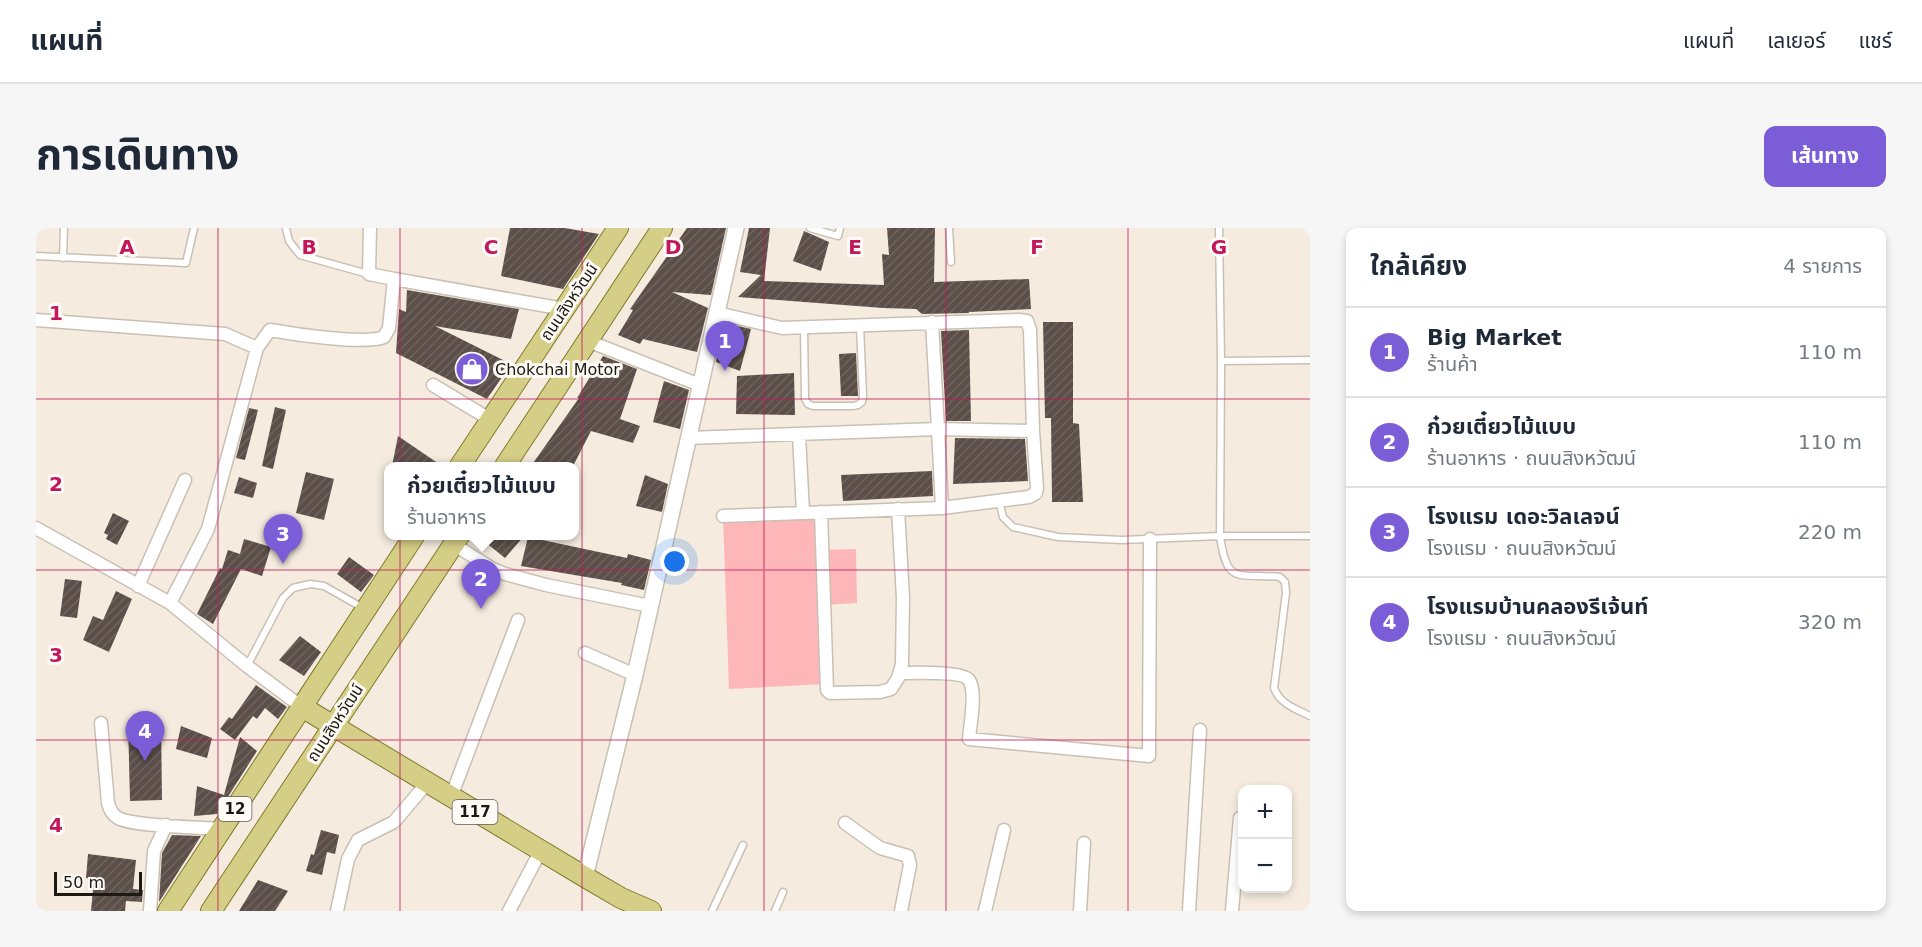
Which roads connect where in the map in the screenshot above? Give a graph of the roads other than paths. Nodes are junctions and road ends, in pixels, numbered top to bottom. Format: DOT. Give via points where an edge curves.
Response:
graph roads {
  1 [pos="64,228"];
  2 [pos="194,228"];
  3 [pos="286,228"];
  4 [pos="370,228"];
  5 [pos="618,228"];
  6 [pos="662,228"];
  7 [pos="736,228"];
  8 [pos="810,228"];
  9 [pos="840,228"];
  10 [pos="949,228"];
  11 [pos="1220,228"];
  12 [pos="36,256"];
  13 [pos="63,258"];
  14 [pos="951,262"];
  15 [pos="369,274"];
  16 [pos="394,279"];
  17 [pos="564,309"];
  18 [pos="717,312"];
  19 [pos="36,320"];
  20 [pos="932,322"];
  21 [pos="860,326"];
  22 [pos="804,328"];
  23 [pos="588,340"];
  24 [pos="257,348"];
  25 [pos="1310,360"];
  26 [pos="1221,362"];
  27 [pos="433,385"];
  28 [pos="700,385"];
  29 [pos="491,420"];
  30 [pos="938,429"];
  31 [pos="1033,431"];
  32 [pos="799,435"];
  33 [pos="688,438"];
  34 [pos="463,462"];
  35 [pos="508,462"];
  36 [pos="185,480"];
  37 [pos="999,501"];
  38 [pos="942,508"];
  39 [pos="898,509"];
  40 [pos="821,512"];
  41 [pos="803,513"];
  42 [pos="723,516"];
  43 [pos="36,528"];
  44 [pos="1220,536"];
  45 [pos="1310,536"];
  46 [pos="1150,539"];
  47 [pos="411,540"];
  48 [pos="456,540"];
  49 [pos="138,586"];
  50 [pos="171,603"];
  51 [pos="650,606"];
  52 [pos="366,609"];
  53 [pos="518,620"];
  54 [pos="585,653"];
  55 [pos="247,666"];
  56 [pos="900,673"];
  57 [pos="635,675"];
  58 [pos="302,707"];
  59 [pos="1310,716"];
  60 [pos="101,723"];
  61 [pos="332,726"];
  62 [pos="1200,730"];
  63 [pos="427,783"];
  64 [pos="451,797"];
  65 [pos="845,823"];
  66 [pos="166,825"];
  67 [pos="222,828"];
  68 [pos="1004,830"];
  69 [pos="1238,839"];
  70 [pos="1084,843"];
  71 [pos="743,845"];
  72 [pos="541,850"];
  73 [pos="585,877"];
  74 [pos="783,892"];
  75 [pos="644,909"];
  76 [pos="150,911"];
  77 [pos="168,911"];
  78 [pos="211,911"];
  79 [pos="337,911"];
  80 [pos="509,911"];
  81 [pos="712,911"];
  82 [pos="775,911"];
  83 [pos="901,911"];
  84 [pos="985,911"];
  85 [pos="1080,911"];
  86 [pos="1190,911"];
  87 [pos="1232,911"];
  1 -- 13 [label="lane"];
  2 -- 13 [label="lane" via="186,263"];
  3 -- 15 [label="lane" via="289,241 300,255"];
  4 -- 15 [label="street"];
  5 -- 17 [label="main road, ถนนสิงหวัฒน์"];
  6 -- 23 [label="main road"];
  7 -- 18 [label="street"];
  8 -- 9 [label="lane" via="838,236"];
  10 -- 14 [label="lane"];
  11 -- 26 [label="lane"];
  12 -- 13 [label="lane"];
  15 -- 16 [label="street"];
  16 -- 17 [label="street"];
  16 -- 24 [label="street" via="389,328 384,337 373,340 270,330"];
  17 -- 29 [label="main road, ถนนสิงหวัฒน์"];
  18 -- 22 [label="street" via="777,328"];
  18 -- 28 [label="street"];
  19 -- 24 [label="street" via="225,334"];
  20 -- 21 [label="street"];
  20 -- 30 [label="street"];
  20 -- 31 [label="street" via="1028,322"];
  21 -- 22 [label="street"];
  21 -- 22 [label="lane" via="863,396 858,405 852,406 808,404"];
  23 -- 28 [label="street"];
  23 -- 35 [label="main road"];
  24 -- 50 [label="street" via="208,529"];
  25 -- 26 [label="lane"];
  26 -- 44 [label="lane"];
  27 -- 29 [label="street"];
  28 -- 33 [label="street"];
  29 -- 34 [label="main road, ถนนสิงหวัฒน์"];
  30 -- 31 [label="street"];
  30 -- 32 [label="street"];
  30 -- 38 [label="street"];
  31 -- 37 [label="street" via="1036,493 1029,498"];
  32 -- 33 [label="street"];
  32 -- 41 [label="street"];
  33 -- 51 [label="street"];
  36 -- 49 [label="street"];
  37 -- 38 [label="street"];
  37 -- 46 [label="lane" via="1007,523 1024,531 1058,537"];
  38 -- 39 [label="street"];
  39 -- 40 [label="street"];
  39 -- 56 [label="street" via="903,598"];
  40 -- 41 [label="street"];
  40 -- 56 [label="street" via="827,691 888,691"];
  41 -- 42 [label="street"];
  43 -- 49 [label="street"];
  44 -- 45 [label="lane"];
  44 -- 46 [label="lane"];
  44 -- 59 [label="lane" via="1223,557 1233,573 1280,577 1285,582 1274,688 1283,701"];
  46 -- 56 [label="street" via="1149,756 969,739 970,680 955,675"];
  47 -- 52 [label="main road, 12"];
  48 -- 51 [label="street" via="505,574"];
  48 -- 61 [label="main road, ถนนสิงหวัฒน์ / 12"];
  49 -- 50 [label="street"];
  50 -- 55 [label="street"];
  51 -- 57 [label="street"];
  52 -- 55 [label="lane" via="324,586 293,588 283,598"];
  52 -- 58 [label="main road, 12"];
  53 -- 64 [label="street"];
  54 -- 57 [label="street"];
  55 -- 58 [label="street"];
  57 -- 73 [label="street"];
  58 -- 61 [label="main road, 117"];
  58 -- 67 [label="main road, 12"];
  60 -- 66 [label="street" via="111,812 120,819"];
  61 -- 63 [label="main road, 117"];
  61 -- 78 [label="main road, ถนนสิงหวัฒน์ / 12"];
  62 -- 86 [label="street"];
  63 -- 64 [label="main road, 117"];
  63 -- 79 [label="street" via="394,822 358,840 348,859"];
  64 -- 72 [label="main road, 117"];
  65 -- 83 [label="street" via="880,848 908,856 910,865"];
  66 -- 67 [label="street"];
  66 -- 76 [label="street" via="154,851"];
  67 -- 77 [label="main road, 12"];
  68 -- 84 [label="street"];
  69 -- 87 [label="street"];
  70 -- 85 [label="street"];
  71 -- 81 [label="lane"];
  72 -- 73 [label="main road, 117"];
  72 -- 80 [label="street"];
  73 -- 75 [label="main road, 117"];
  74 -- 82 [label="lane"];
}
